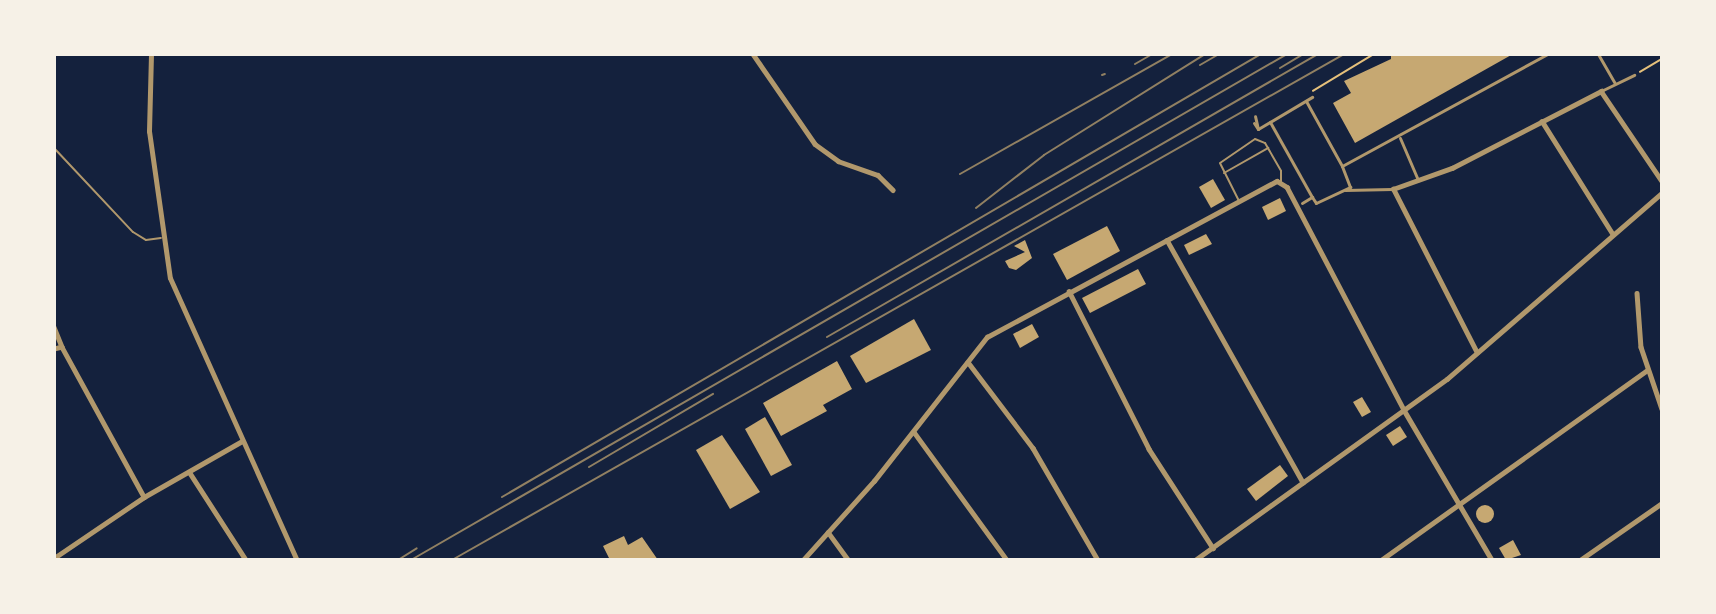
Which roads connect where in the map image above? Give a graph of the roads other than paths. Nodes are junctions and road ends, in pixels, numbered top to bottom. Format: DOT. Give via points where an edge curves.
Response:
graph roads {
  1 [pos="151,54"];
  2 [pos="753,54"];
  3 [pos="1547,54"];
  4 [pos="1598,54"];
  5 [pos="1634,75"];
  6 [pos="1615,84"];
  7 [pos="1601,91"];
  8 [pos="1312,97"];
  9 [pos="1306,101"];
  10 [pos="1255,116"];
  11 [pos="1542,121"];
  12 [pos="1270,122"];
  13 [pos="1254,123"];
  14 [pos="1258,129"];
  15 [pos="1400,138"];
  16 [pos="54,148"];
  17 [pos="1268,148"];
  18 [pos="1342,166"];
  19 [pos="1224,173"];
  20 [pos="1662,181"];
  21 [pos="1281,182"];
  22 [pos="1419,182"];
  23 [pos="1393,189"];
  24 [pos="893,190"];
  25 [pos="1343,190"];
  26 [pos="1662,193"];
  27 [pos="1312,197"];
  28 [pos="1239,201"];
  29 [pos="1302,203"];
  30 [pos="1613,234"];
  31 [pos="161,238"];
  32 [pos="1167,240"];
  33 [pos="1069,291"];
  34 [pos="1637,293"];
  35 [pos="54,327"];
  36 [pos="62,347"];
  37 [pos="54,350"];
  38 [pos="1477,353"];
  39 [pos="968,362"];
  40 [pos="1647,370"];
  41 [pos="1662,409"];
  42 [pos="1404,410"];
  43 [pos="914,432"];
  44 [pos="242,441"];
  45 [pos="190,473"];
  46 [pos="1303,482"];
  47 [pos="144,497"];
  48 [pos="1662,503"];
  49 [pos="1460,505"];
  50 [pos="828,532"];
  51 [pos="1213,548"];
  52 [pos="54,558"];
  53 [pos="246,560"];
  54 [pos="297,560"];
  55 [pos="803,560"];
  56 [pos="848,560"];
  57 [pos="1007,560"];
  58 [pos="1098,560"];
  59 [pos="1195,560"];
  60 [pos="1381,560"];
  61 [pos="1492,560"];
  62 [pos="1580,560"];
  1 -- 31 [label="street" via="149,131"];
  2 -- 24 [label="street" via="815,144 838,161 878,175"];
  3 -- 15 [label="street"];
  4 -- 6 [label="street"];
  5 -- 6 [label="street"];
  6 -- 7 [label="street"];
  7 -- 11 [label="street"];
  7 -- 20 [label="street"];
  8 -- 9 [label="street"];
  9 -- 12 [label="street"];
  9 -- 18 [label="street"];
  10 -- 14 [label="street"];
  11 -- 22 [label="street"];
  11 -- 30 [label="street"];
  12 -- 14 [label="street"];
  12 -- 27 [label="street"];
  13 -- 14 [label="street"];
  15 -- 18 [label="street"];
  15 -- 22 [label="street"];
  16 -- 31 [label="lane" via="133,232 146,240"];
  17 -- 19 [label="lane"];
  17 -- 19 [label="lane" via="1261,139 1252,141 1221,160"];
  17 -- 21 [label="lane"];
  18 -- 25 [label="street" via="1350,187"];
  19 -- 28 [label="lane"];
  21 -- 28 [label="street"];
  21 -- 42 [label="street"];
  22 -- 23 [label="street"];
  23 -- 25 [label="street"];
  23 -- 38 [label="street"];
  25 -- 27 [label="street" via="1316,203"];
  26 -- 30 [label="street"];
  27 -- 29 [label="street"];
  28 -- 32 [label="street"];
  30 -- 38 [label="street"];
  31 -- 44 [label="street" via="184,317"];
  32 -- 33 [label="street"];
  32 -- 46 [label="street"];
  33 -- 39 [label="street" via="987,337"];
  33 -- 51 [label="street" via="1149,449"];
  34 -- 40 [label="street"];
  35 -- 36 [label="street"];
  36 -- 37 [label="street"];
  36 -- 47 [label="street"];
  38 -- 42 [label="street"];
  39 -- 43 [label="street"];
  39 -- 58 [label="street" via="1034,448"];
  40 -- 41 [label="street"];
  40 -- 49 [label="street"];
  42 -- 46 [label="street"];
  42 -- 49 [label="street"];
  43 -- 50 [label="street"];
  43 -- 57 [label="street"];
  44 -- 45 [label="street"];
  44 -- 54 [label="street"];
  45 -- 47 [label="street"];
  45 -- 53 [label="street"];
  46 -- 51 [label="street"];
  47 -- 52 [label="street"];
  48 -- 62 [label="street"];
  49 -- 60 [label="street"];
  49 -- 61 [label="street"];
  50 -- 55 [label="street"];
  50 -- 56 [label="street"];
  51 -- 59 [label="street"];
}
